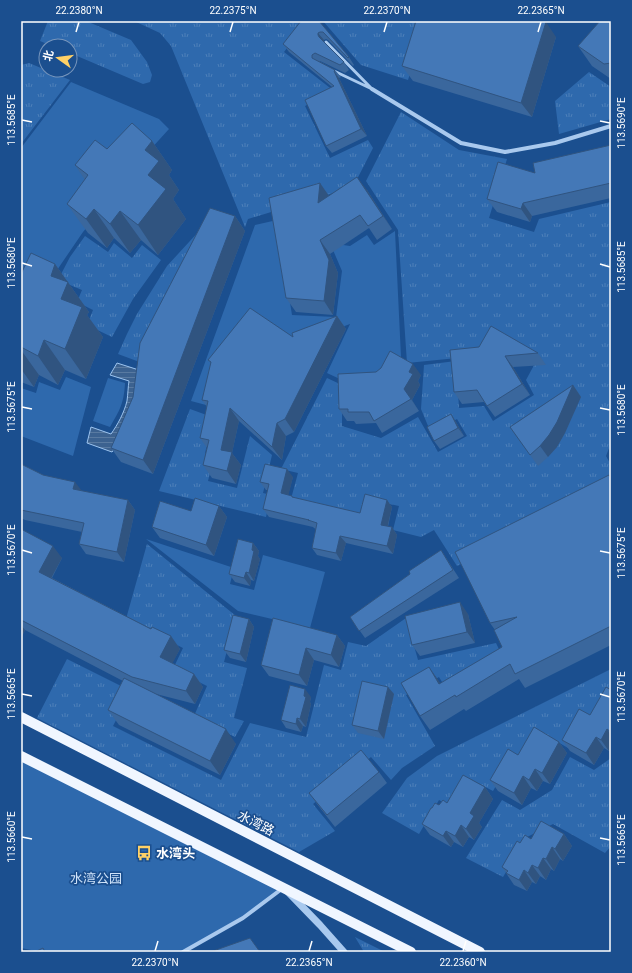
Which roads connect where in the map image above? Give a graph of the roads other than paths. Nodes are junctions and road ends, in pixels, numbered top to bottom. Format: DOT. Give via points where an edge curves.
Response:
graph roads {
  1 [pos="326,42"];
  2 [pos="333,71"];
  3 [pos="372,89"];
  4 [pos="611,126"];
  5 [pos="21,717"];
  6 [pos="21,756"];
  7 [pos="284,888"];
  8 [pos="183,952"];
  9 [pos="344,952"];
  10 [pos="411,952"];
  11 [pos="480,952"];
  1 -- 3 [label="lane"];
  2 -- 3 [label="lane"];
  3 -- 4 [label="street" via="461,143 505,152 555,143"];
  5 -- 11 [label="main road, 水湾路"];
  6 -- 7 [label="main road"];
  7 -- 8 [label="street" via="243,918"];
  7 -- 9 [label="street"];
  7 -- 10 [label="main road"];
}
